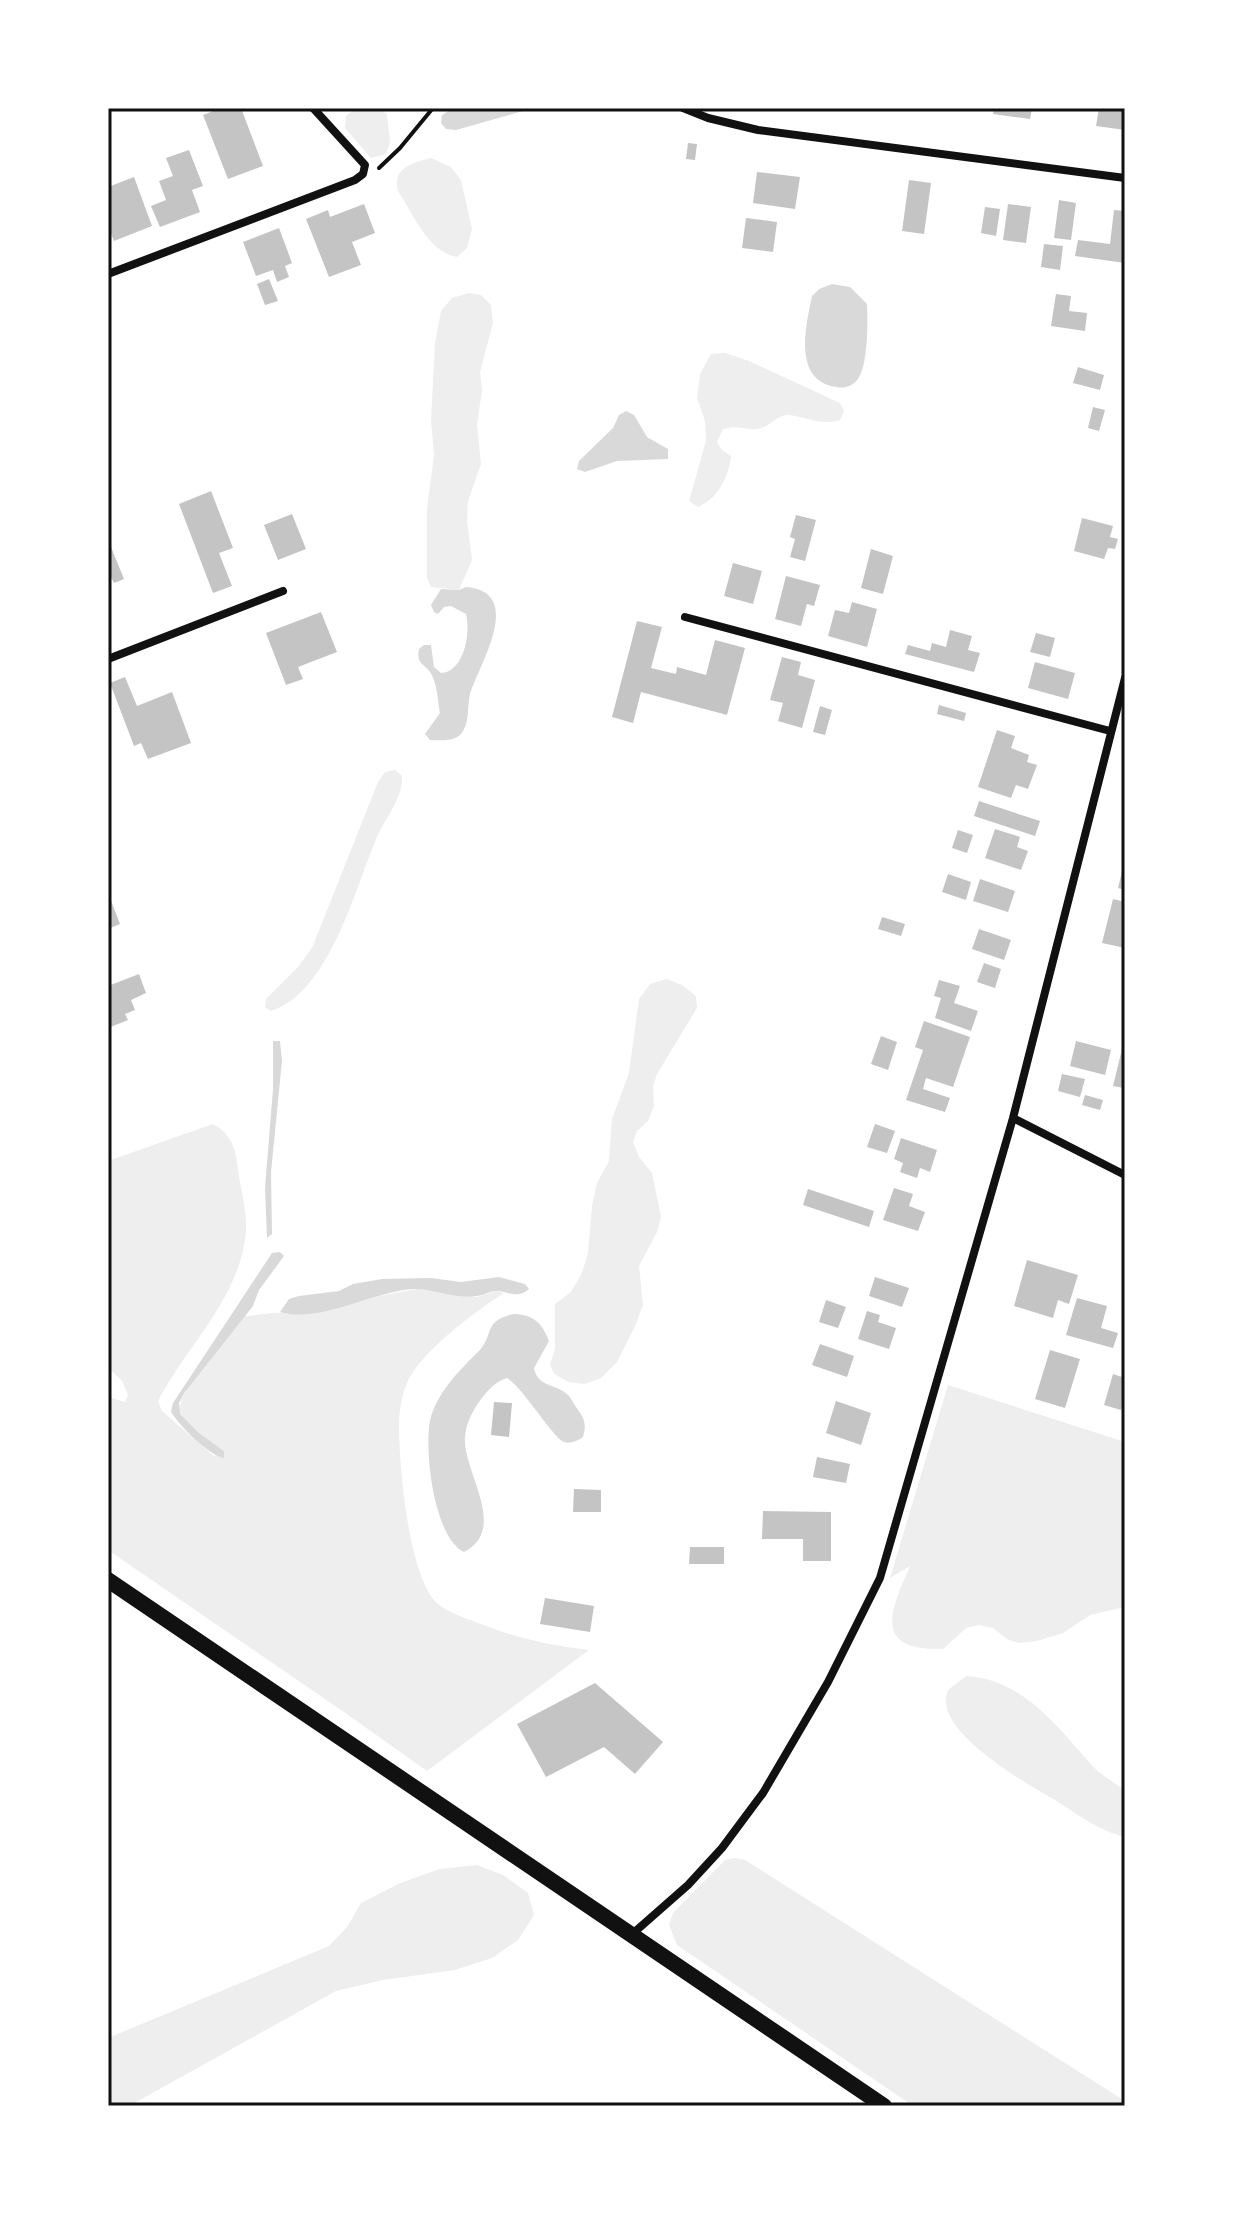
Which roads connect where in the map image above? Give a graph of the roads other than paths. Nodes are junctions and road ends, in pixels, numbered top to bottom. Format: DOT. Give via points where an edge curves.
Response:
graph roads {
  1 [pos="313,108"];
  2 [pos="683,108"];
  3 [pos="1125,178"];
  4 [pos="108,274"];
  5 [pos="283,591"];
  6 [pos="685,617"];
  7 [pos="108,659"];
  8 [pos="1125,678"];
  9 [pos="1110,731"];
  10 [pos="1013,1118"];
  11 [pos="1125,1175"];
  12 [pos="108,1580"];
  13 [pos="630,1936"];
  14 [pos="884,2106"];
  1 -- 4 [label="street" via="365,165 359,177"];
  2 -- 3 [label="street" via="758,130"];
  5 -- 7 [label="street"];
  6 -- 9 [label="street"];
  8 -- 9 [label="street"];
  9 -- 10 [label="street"];
  10 -- 11 [label="street"];
  10 -- 13 [label="street" via="869,1603 763,1793 688,1885"];
  12 -- 13 [label="main road"];
  13 -- 14 [label="main road"];
}
